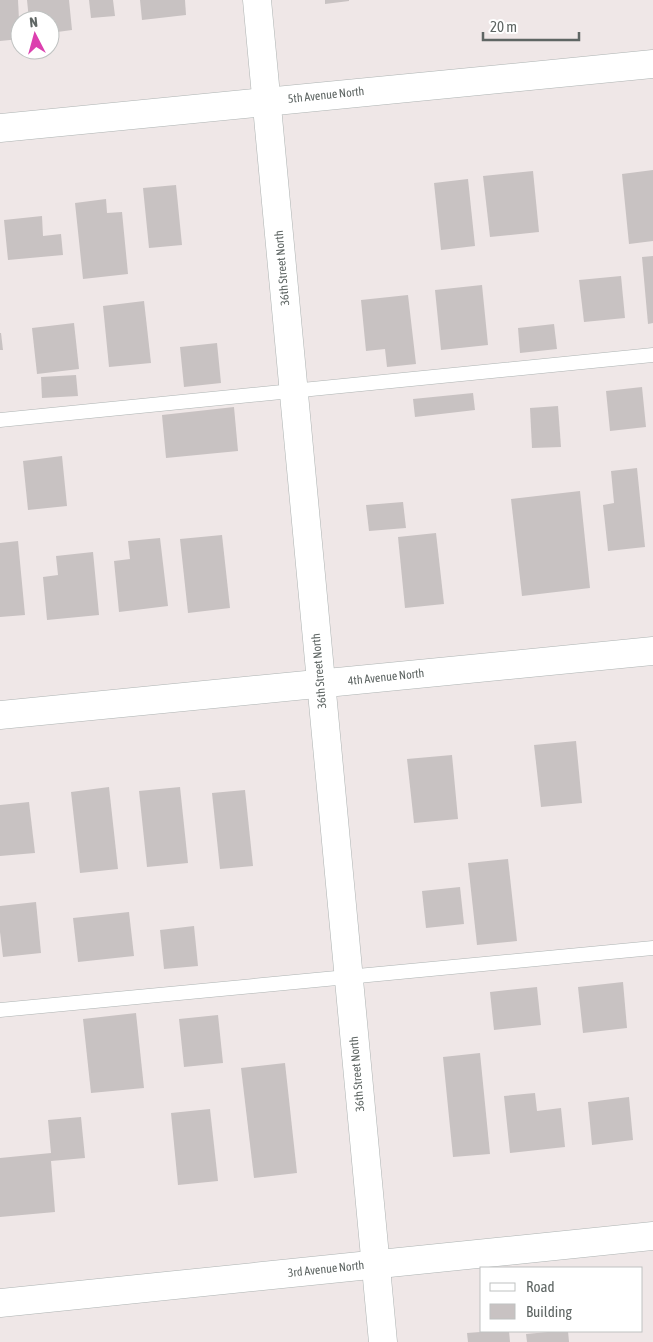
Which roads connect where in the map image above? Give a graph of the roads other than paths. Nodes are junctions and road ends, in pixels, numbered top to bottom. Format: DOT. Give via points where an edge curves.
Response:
graph roads {
  1 [pos="257,0"];
  2 [pos="653,64"];
  3 [pos="266,101"];
  4 [pos="0,128"];
  5 [pos="653,355"];
  6 [pos="293,391"];
  7 [pos="0,420"];
  8 [pos="653,651"];
  9 [pos="320,684"];
  10 [pos="0,715"];
  11 [pos="653,948"];
  12 [pos="348,976"];
  13 [pos="0,1010"];
  14 [pos="653,1236"];
  15 [pos="376,1264"];
  16 [pos="0,1304"];
  17 [pos="383,1342"];
  1 -- 3 [label="street, 36th Street North"];
  2 -- 3 [label="street, 5th Avenue North"];
  3 -- 4 [label="street, 5th Avenue North"];
  3 -- 6 [label="street, 36th Street North"];
  5 -- 6 [label="lane"];
  6 -- 7 [label="lane"];
  6 -- 9 [label="street, 36th Street North"];
  8 -- 9 [label="street, 4th Avenue North"];
  9 -- 10 [label="street, 4th Avenue North"];
  9 -- 12 [label="street, 36th Street North"];
  11 -- 12 [label="lane"];
  12 -- 13 [label="lane"];
  12 -- 15 [label="street, 36th Street North"];
  14 -- 15 [label="street, 3rd Avenue North"];
  15 -- 16 [label="street, 3rd Avenue North"];
  15 -- 17 [label="street, 36th Street North"];
}
